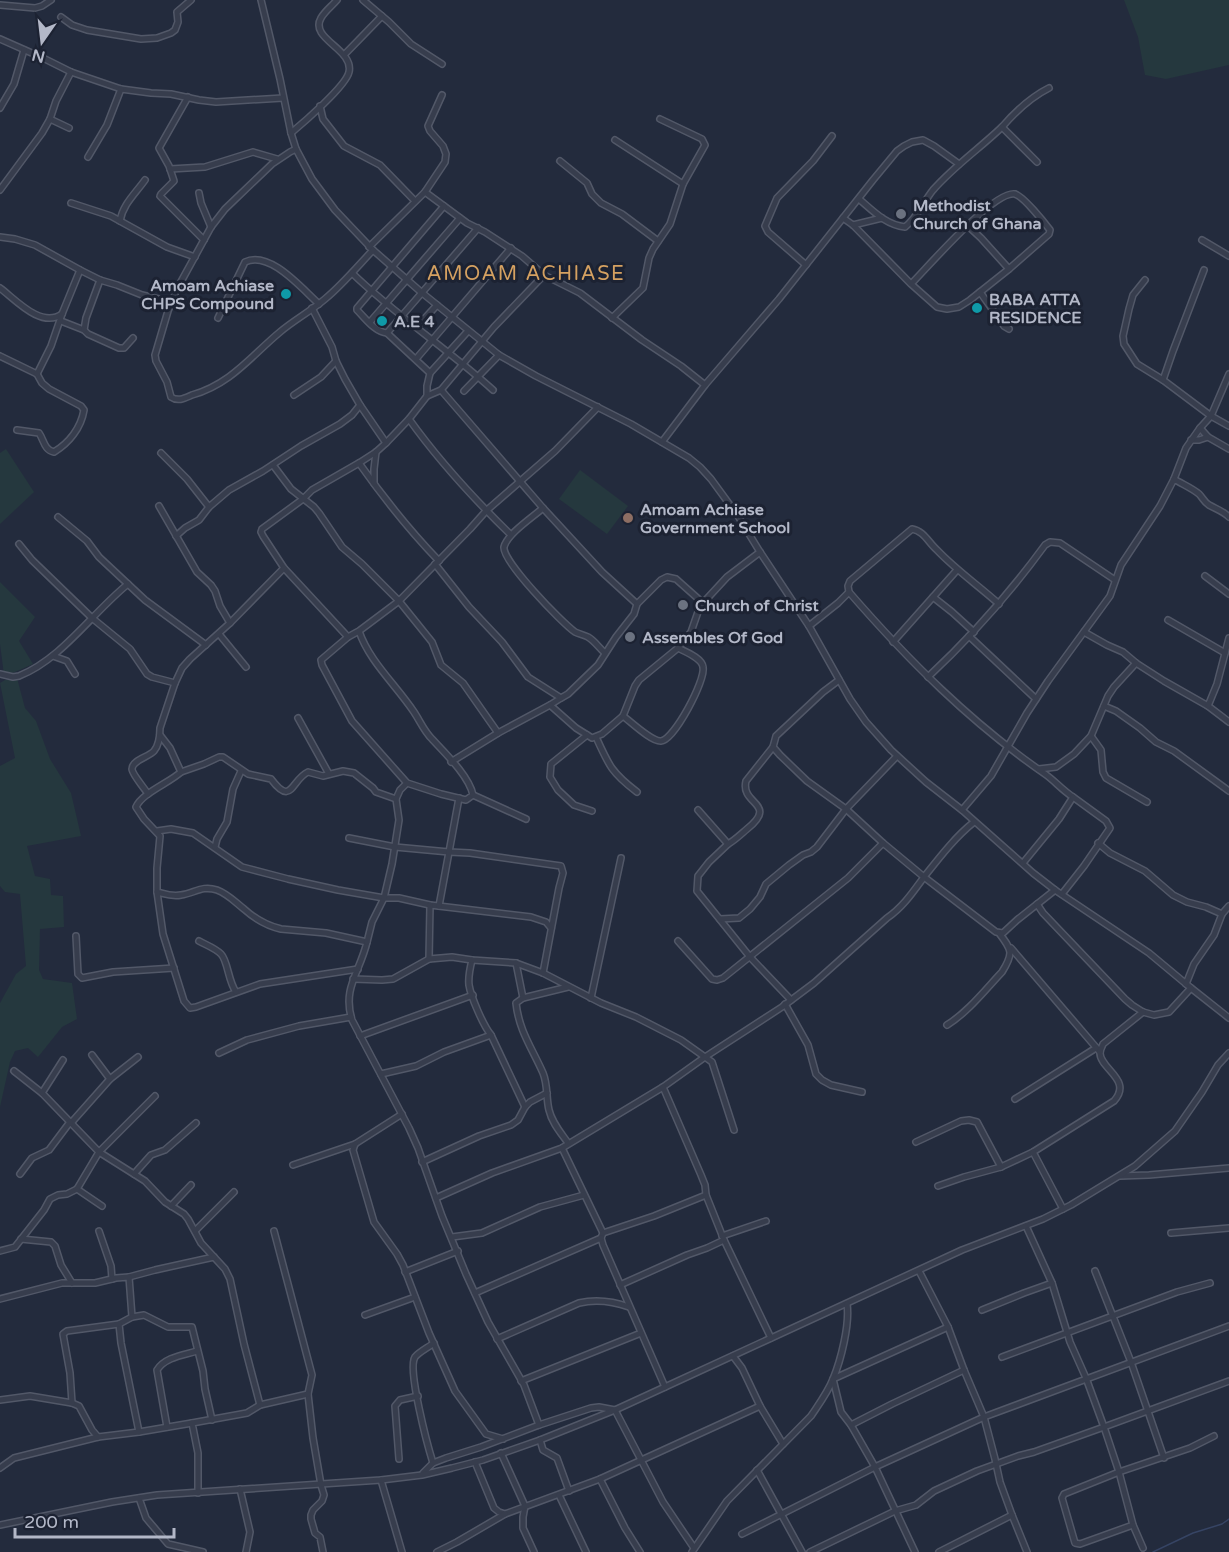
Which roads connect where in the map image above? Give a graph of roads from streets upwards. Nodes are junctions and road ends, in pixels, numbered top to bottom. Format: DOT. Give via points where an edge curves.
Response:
graph roads {
  1 [pos="51,0"];
  2 [pos="191,0"];
  3 [pos="261,0"];
  4 [pos="337,0"];
  5 [pos="363,0"];
  6 [pos="0,5"];
  7 [pos="382,16"];
  8 [pos="61,17"];
  9 [pos="0,39"];
  10 [pos="24,50"];
  11 [pos="344,55"];
  12 [pos="442,64"];
  13 [pos="71,72"];
  14 [pos="1049,88"];
  15 [pos="120,89"];
  16 [pos="442,95"];
  17 [pos="188,97"];
  18 [pos="283,98"];
  19 [pos="320,106"];
  20 [pos="0,108"];
  21 [pos="660,119"];
  22 [pos="50,120"];
  23 [pos="1002,127"];
  24 [pos="69,128"];
  25 [pos="291,133"];
  26 [pos="832,136"];
  27 [pos="615,140"];
  28 [pos="296,149"];
  29 [pos="88,157"];
  30 [pos="277,159"];
  31 [pos="560,161"];
  32 [pos="1037,162"];
  33 [pos="959,164"];
  34 [pos="170,169"];
  35 [pos="145,180"];
  36 [pos="683,184"];
  37 [pos="0,190"];
  38 [pos="425,192"];
  39 [pos="198,193"];
  40 [pos="859,199"];
  41 [pos="415,201"];
  42 [pos="71,203"];
  43 [pos="444,206"];
  44 [pos="460,218"];
  45 [pos="843,218"];
  46 [pos="882,218"];
  47 [pos="120,221"];
  48 [pos="853,225"];
  49 [pos="968,226"];
  50 [pos="211,227"];
  51 [pos="477,228"];
  52 [pos="0,237"];
  53 [pos="204,240"];
  54 [pos="1202,240"];
  55 [pos="658,241"];
  56 [pos="371,248"];
  57 [pos="511,248"];
  58 [pos="1229,256"];
  59 [pos="195,257"];
  60 [pos="806,265"];
  61 [pos="393,267"];
  62 [pos="1009,269"];
  63 [pos="80,270"];
  64 [pos="1204,270"];
  65 [pos="352,273"];
  66 [pos="544,275"];
  67 [pos="406,279"];
  68 [pos="100,280"];
  69 [pos="1145,280"];
  70 [pos="911,284"];
  71 [pos="0,288"];
  72 [pos="371,292"];
  73 [pos="421,292"];
  74 [pos="980,292"];
  75 [pos="171,302"];
  76 [pos="386,303"];
  77 [pos="319,304"];
  78 [pos="436,305"];
  79 [pos="312,308"];
  80 [pos="401,316"];
  81 [pos="61,317"];
  82 [pos="452,317"];
  83 [pos="218,318"];
  84 [pos="612,318"];
  85 [pos="370,322"];
  86 [pos="417,327"];
  87 [pos="1009,329"];
  88 [pos="84,330"];
  89 [pos="468,331"];
  90 [pos="387,333"];
  91 [pos="133,338"];
  92 [pos="432,339"];
  93 [pos="482,342"];
  94 [pos="449,353"];
  95 [pos="499,355"];
  96 [pos="0,356"];
  97 [pos="416,359"];
  98 [pos="336,361"];
  99 [pos="463,364"];
  100 [pos="430,373"];
  101 [pos="37,374"];
  102 [pos="1229,374"];
  103 [pos="478,376"];
  104 [pos="1163,380"];
  105 [pos="705,385"];
  106 [pos="441,390"];
  107 [pos="493,390"];
  108 [pos="464,391"];
  109 [pos="294,395"];
  110 [pos="427,396"];
  111 [pos="360,405"];
  112 [pos="598,407"];
  113 [pos="1211,416"];
  114 [pos="409,419"];
  115 [pos="1229,426"];
  116 [pos="1200,428"];
  117 [pos="17,430"];
  118 [pos="1208,437"];
  119 [pos="1191,440"];
  120 [pos="662,441"];
  121 [pos="386,443"];
  122 [pos="1229,449"];
  123 [pos="376,452"];
  124 [pos="161,453"];
  125 [pos="359,463"];
  126 [pos="273,465"];
  127 [pos="1174,479"];
  128 [pos="520,482"];
  129 [pos="375,484"];
  130 [pos="303,499"];
  131 [pos="159,506"];
  132 [pos="209,507"];
  133 [pos="543,508"];
  134 [pos="486,511"];
  135 [pos="58,517"];
  136 [pos="1229,517"];
  137 [pos="511,535"];
  138 [pos="176,536"];
  139 [pos="19,544"];
  140 [pos="760,552"];
  141 [pos="437,562"];
  142 [pos="284,568"];
  143 [pos="957,570"];
  144 [pos="1205,576"];
  145 [pos="1115,580"];
  146 [pos="128,584"];
  147 [pos="849,592"];
  148 [pos="1229,594"];
  149 [pos="933,597"];
  150 [pos="399,601"];
  151 [pos="703,603"];
  152 [pos="637,604"];
  153 [pos="999,604"];
  154 [pos="92,618"];
  155 [pos="1168,620"];
  156 [pos="230,623"];
  157 [pos="809,626"];
  158 [pos="359,631"];
  159 [pos="1084,632"];
  160 [pos="219,634"];
  161 [pos="971,634"];
  162 [pos="348,637"];
  163 [pos="1229,638"];
  164 [pos="893,642"];
  165 [pos="206,645"];
  166 [pos="678,648"];
  167 [pos="605,652"];
  168 [pos="53,656"];
  169 [pos="1226,658"];
  170 [pos="1136,663"];
  171 [pos="246,667"];
  172 [pos="0,674"];
  173 [pos="75,674"];
  174 [pos="928,677"];
  175 [pos="838,680"];
  176 [pos="176,682"];
  177 [pos="561,698"];
  178 [pos="1036,699"];
  179 [pos="550,705"];
  180 [pos="1104,706"];
  181 [pos="1208,706"];
  182 [pos="623,716"];
  183 [pos="298,718"];
  184 [pos="1229,722"];
  185 [pos="498,733"];
  186 [pos="160,735"];
  187 [pos="587,735"];
  188 [pos="1091,736"];
  189 [pos="596,737"];
  190 [pos="773,747"];
  191 [pos="1008,747"];
  192 [pos="897,756"];
  193 [pos="451,762"];
  194 [pos="1056,767"];
  195 [pos="1038,769"];
  196 [pos="241,771"];
  197 [pos="181,772"];
  198 [pos="329,774"];
  199 [pos="1053,780"];
  200 [pos="407,783"];
  201 [pos="1229,791"];
  202 [pos="637,792"];
  203 [pos="148,794"];
  204 [pos="473,795"];
  205 [pos="1073,796"];
  206 [pos="459,798"];
  207 [pos="396,799"];
  208 [pos="1147,802"];
  209 [pos="846,809"];
  210 [pos="698,810"];
  211 [pos="962,810"];
  212 [pos="592,811"];
  213 [pos="526,819"];
  214 [pos="974,822"];
  215 [pos="157,831"];
  216 [pos="349,838"];
  217 [pos="883,843"];
  218 [pos="1098,843"];
  219 [pos="728,844"];
  220 [pos="395,847"];
  221 [pos="215,848"];
  222 [pos="449,852"];
  223 [pos="621,858"];
  224 [pos="1023,864"];
  225 [pos="924,878"];
  226 [pos="1055,890"];
  227 [pos="157,892"];
  228 [pos="1062,894"];
  229 [pos="384,898"];
  230 [pos="1037,904"];
  231 [pos="430,905"];
  232 [pos="439,906"];
  233 [pos="1229,906"];
  234 [pos="1222,914"];
  235 [pos="720,920"];
  236 [pos="551,928"];
  237 [pos="999,933"];
  238 [pos="76,936"];
  239 [pos="199,941"];
  240 [pos="678,941"];
  241 [pos="367,942"];
  242 [pos="1011,948"];
  243 [pos="750,957"];
  244 [pos="429,959"];
  245 [pos="472,960"];
  246 [pos="516,963"];
  247 [pos="174,968"];
  248 [pos="358,969"];
  249 [pos="543,973"];
  250 [pos="353,979"];
  251 [pos="1188,986"];
  252 [pos="568,987"];
  253 [pos="236,992"];
  254 [pos="473,995"];
  255 [pos="523,998"];
  256 [pos="591,998"];
  257 [pos="791,1000"];
  258 [pos="785,1004"];
  259 [pos="1229,1009"];
  260 [pos="1143,1012"];
  261 [pos="1227,1016"];
  262 [pos="351,1017"];
  263 [pos="946,1025"];
  264 [pos="491,1035"];
  265 [pos="360,1036"];
  266 [pos="1098,1050"];
  267 [pos="219,1053"];
  268 [pos="1229,1053"];
  269 [pos="92,1055"];
  270 [pos="705,1056"];
  271 [pos="138,1057"];
  272 [pos="63,1060"];
  273 [pos="15,1071"];
  274 [pos="381,1074"];
  275 [pos="110,1079"];
  276 [pos="663,1087"];
  277 [pos="862,1092"];
  278 [pos="42,1093"];
  279 [pos="547,1093"];
  280 [pos="155,1096"];
  281 [pos="1015,1099"];
  282 [pos="525,1107"];
  283 [pos="402,1114"];
  284 [pos="71,1122"];
  285 [pos="196,1123"];
  286 [pos="734,1130"];
  287 [pos="916,1142"];
  288 [pos="567,1143"];
  289 [pos="354,1144"];
  290 [pos="562,1148"];
  291 [pos="99,1152"];
  292 [pos="1033,1152"];
  293 [pos="422,1162"];
  294 [pos="293,1165"];
  295 [pos="1001,1167"];
  296 [pos="1229,1168"];
  297 [pos="20,1174"];
  298 [pos="134,1174"];
  299 [pos="1120,1176"];
  300 [pos="191,1185"];
  301 [pos="938,1186"];
  302 [pos="77,1189"];
  303 [pos="234,1191"];
  304 [pos="584,1195"];
  305 [pos="706,1195"];
  306 [pos="436,1198"];
  307 [pos="102,1206"];
  308 [pos="171,1206"];
  309 [pos="1063,1209"];
  310 [pos="766,1221"];
  311 [pos="1026,1226"];
  312 [pos="1229,1227"];
  313 [pos="99,1231"];
  314 [pos="195,1231"];
  315 [pos="274,1231"];
  316 [pos="1171,1233"];
  317 [pos="602,1236"];
  318 [pos="452,1238"];
  319 [pos="723,1238"];
  320 [pos="21,1239"];
  321 [pos="0,1251"];
  322 [pos="458,1251"];
  323 [pos="214,1257"];
  324 [pos="919,1271"];
  325 [pos="1095,1271"];
  326 [pos="405,1272"];
  327 [pos="129,1277"];
  328 [pos="112,1279"];
  329 [pos="72,1283"];
  330 [pos="1052,1283"];
  331 [pos="1210,1283"];
  332 [pos="620,1285"];
  333 [pos="475,1293"];
  334 [pos="415,1297"];
  335 [pos="0,1299"];
  336 [pos="847,1304"];
  337 [pos="629,1307"];
  338 [pos="982,1310"];
  339 [pos="365,1315"];
  340 [pos="1113,1315"];
  341 [pos="132,1317"];
  342 [pos="120,1324"];
  343 [pos="1229,1326"];
  344 [pos="948,1327"];
  345 [pos="1067,1332"];
  346 [pos="641,1333"];
  347 [pos="771,1338"];
  348 [pos="498,1339"];
  349 [pos="434,1343"];
  350 [pos="197,1351"];
  351 [pos="734,1356"];
  352 [pos="1002,1357"];
  353 [pos="1131,1362"];
  354 [pos="964,1370"];
  355 [pos="1086,1378"];
  356 [pos="833,1379"];
  357 [pos="521,1381"];
  358 [pos="1229,1382"];
  359 [pos="664,1388"];
  360 [pos="308,1394"];
  361 [pos="418,1396"];
  362 [pos="0,1401"];
  363 [pos="72,1403"];
  364 [pos="260,1405"];
  365 [pos="760,1406"];
  366 [pos="615,1410"];
  367 [pos="1148,1410"];
  368 [pos="984,1417"];
  369 [pos="212,1420"];
  370 [pos="192,1423"];
  371 [pos="539,1425"];
  372 [pos="851,1425"];
  373 [pos="167,1427"];
  374 [pos="1104,1427"];
  375 [pos="139,1432"];
  376 [pos="486,1434"];
  377 [pos="1214,1436"];
  378 [pos="98,1437"];
  379 [pos="503,1439"];
  380 [pos="540,1440"];
  381 [pos="783,1443"];
  382 [pos="481,1447"];
  383 [pos="501,1453"];
  384 [pos="1164,1458"];
  385 [pos="399,1459"];
  386 [pos="641,1460"];
  387 [pos="475,1462"];
  388 [pos="433,1464"];
  389 [pos="996,1465"];
  390 [pos="874,1467"];
  391 [pos="0,1468"];
  392 [pos="757,1470"];
  393 [pos="1119,1472"];
  394 [pos="422,1475"];
  395 [pos="600,1479"];
  396 [pos="381,1480"];
  397 [pos="321,1485"];
  398 [pos="240,1490"];
  399 [pos="569,1491"];
  400 [pos="198,1493"];
  401 [pos="559,1495"];
  402 [pos="139,1498"];
  403 [pos="525,1506"];
  404 [pos="895,1511"];
  405 [pos="505,1514"];
  406 [pos="782,1515"];
  407 [pos="1012,1515"];
  408 [pos="0,1525"];
  409 [pos="1133,1525"];
  410 [pos="742,1534"];
  411 [pos="168,1544"];
  412 [pos="1143,1548"];
  413 [pos="693,1550"];
  414 [pos="531,1551"];
  415 [pos="167,1552"];
  416 [pos="203,1552"];
  417 [pos="246,1552"];
  418 [pos="323,1552"];
  419 [pos="402,1552"];
  420 [pos="437,1552"];
  421 [pos="586,1552"];
  422 [pos="640,1552"];
  423 [pos="802,1552"];
  424 [pos="810,1552"];
  425 [pos="915,1552"];
  426 [pos="939,1552"];
  427 [pos="1028,1552"];
  1 -- 6 [label="street" via="35,8"];
  2 -- 8 [label="street" via="177,12 175,30 147,39 87,30"];
  3 -- 18 [label="street"];
  4 -- 11 [label="street" via="321,17 319,28"];
  5 -- 7 [label="street"];
  7 -- 11 [label="street"];
  7 -- 12 [label="street" via="411,44"];
  9 -- 10 [label="street"];
  10 -- 13 [label="street"];
  10 -- 20 [label="street" via="14,84"];
  11 -- 19 [label="street" via="349,64 348,74"];
  13 -- 15 [label="street"];
  13 -- 22 [label="street"];
  14 -- 23 [label="street"];
  15 -- 17 [label="street"];
  15 -- 29 [label="street" via="107,125"];
  16 -- 38 [label="street" via="428,126 446,159"];
  17 -- 18 [label="street" via="216,102"];
  17 -- 34 [label="street" via="159,148"];
  18 -- 25 [label="street"];
  19 -- 25 [label="street"];
  19 -- 41 [label="street" via="323,119 344,146 380,165"];
  21 -- 36 [label="street" via="704,142"];
  22 -- 24 [label="street"];
  22 -- 37 [label="street"];
  23 -- 32 [label="street"];
  23 -- 33 [label="street"];
  25 -- 28 [label="street"];
  26 -- 60 [label="street" via="813,162 777,198 765,225"];
  27 -- 36 [label="street"];
  28 -- 30 [label="street"];
  28 -- 56 [label="street" via="312,179"];
  30 -- 34 [label="street" via="253,152 205,167"];
  30 -- 50 [label="street"];
  31 -- 55 [label="street" via="587,183 601,203 622,213"];
  33 -- 40 [label="street" via="926,141 918,140 897,151"];
  33 -- 46 [label="street" via="909,225 894,225"];
  34 -- 53 [label="street" via="173,182 160,196"];
  35 -- 47 [label="street" via="124,206"];
  36 -- 55 [label="street" via="670,224"];
  38 -- 41 [label="street"];
  38 -- 43 [label="street"];
  39 -- 50 [label="street"];
  40 -- 45 [label="street"];
  40 -- 46 [label="street"];
  41 -- 56 [label="street"];
  42 -- 47 [label="street"];
  43 -- 44 [label="street"];
  43 -- 61 [label="street"];
  44 -- 51 [label="street"];
  44 -- 67 [label="street"];
  45 -- 48 [label="street"];
  45 -- 60 [label="street"];
  46 -- 48 [label="street"];
  47 -- 59 [label="street" via="167,247"];
  48 -- 70 [label="street"];
  49 -- 62 [label="street"];
  49 -- 62 [label="street" via="1005,196 1015,194 1022,198 1050,232"];
  49 -- 70 [label="street"];
  50 -- 53 [label="street"];
  51 -- 57 [label="street"];
  51 -- 73 [label="street"];
  52 -- 63 [label="street" via="35,245"];
  53 -- 59 [label="street"];
  54 -- 58 [label="street"];
  55 -- 84 [label="street" via="649,258 643,288"];
  56 -- 61 [label="street"];
  56 -- 65 [label="street"];
  57 -- 66 [label="street"];
  57 -- 82 [label="street"];
  59 -- 75 [label="street"];
  60 -- 105 [label="street"];
  61 -- 67 [label="street"];
  61 -- 72 [label="street"];
  62 -- 74 [label="street"];
  63 -- 68 [label="street"];
  63 -- 81 [label="street"];
  64 -- 104 [label="street"];
  65 -- 72 [label="street"];
  65 -- 77 [label="street"];
  66 -- 84 [label="street" via="580,293"];
  66 -- 93 [label="street"];
  67 -- 73 [label="street"];
  67 -- 76 [label="street"];
  68 -- 75 [label="street"];
  68 -- 88 [label="street"];
  69 -- 104 [label="street" via="1128,309 1124,344 1137,364"];
  70 -- 74 [label="street" via="937,307 946,309 962,306"];
  71 -- 81 [label="street" via="29,312"];
  72 -- 76 [label="street"];
  72 -- 85 [label="street" via="357,308"];
  73 -- 78 [label="street"];
  73 -- 80 [label="street"];
  74 -- 87 [label="street"];
  75 -- 79 [label="street" via="155,357 174,400 210,390 230,378"];
  76 -- 80 [label="street"];
  76 -- 85 [label="street"];
  77 -- 79 [label="street"];
  77 -- 83 [label="street" via="273,265 250,260 245,262"];
  78 -- 82 [label="street"];
  78 -- 86 [label="street"];
  79 -- 98 [label="street"];
  80 -- 86 [label="street"];
  80 -- 90 [label="street"];
  81 -- 88 [label="street"];
  81 -- 101 [label="street"];
  82 -- 89 [label="street"];
  82 -- 92 [label="street"];
  84 -- 105 [label="street"];
  85 -- 90 [label="street"];
  86 -- 92 [label="street"];
  88 -- 91 [label="street" via="121,349"];
  89 -- 93 [label="street"];
  89 -- 94 [label="street"];
  90 -- 97 [label="street"];
  92 -- 94 [label="street"];
  92 -- 97 [label="street"];
  93 -- 95 [label="street"];
  93 -- 99 [label="street"];
  94 -- 99 [label="street"];
  94 -- 100 [label="street"];
  95 -- 103 [label="street"];
  95 -- 112 [label="street"];
  96 -- 101 [label="street"];
  97 -- 100 [label="street"];
  98 -- 109 [label="street"];
  98 -- 111 [label="street"];
  99 -- 103 [label="street"];
  99 -- 106 [label="street"];
  100 -- 110 [label="street"];
  101 -- 117 [label="street" via="49,389 81,406 84,415 72,436 54,452 45,447 39,433"];
  102 -- 113 [label="street"];
  103 -- 107 [label="street"];
  103 -- 108 [label="street"];
  104 -- 113 [label="street"];
  105 -- 120 [label="street"];
  106 -- 110 [label="street"];
  106 -- 128 [label="street"];
  110 -- 114 [label="street"];
  111 -- 121 [label="street"];
  111 -- 126 [label="street" via="340,424"];
  112 -- 120 [label="street"];
  112 -- 128 [label="street"];
  113 -- 115 [label="street"];
  113 -- 116 [label="street"];
  114 -- 121 [label="street"];
  114 -- 134 [label="street"];
  116 -- 118 [label="street"];
  116 -- 119 [label="street"];
  118 -- 119 [label="street"];
  118 -- 122 [label="street"];
  119 -- 127 [label="street"];
  120 -- 140 [label="street" via="689,458 711,479"];
  121 -- 123 [label="street"];
  123 -- 125 [label="street"];
  123 -- 129 [label="street"];
  124 -- 132 [label="street"];
  125 -- 129 [label="street"];
  125 -- 130 [label="street"];
  126 -- 130 [label="street"];
  126 -- 132 [label="street" via="229,490"];
  127 -- 136 [label="street"];
  127 -- 145 [label="street"];
  128 -- 133 [label="street"];
  128 -- 134 [label="street"];
  129 -- 141 [label="street"];
  130 -- 142 [label="street" via="261,531"];
  130 -- 150 [label="street" via="319,513 342,547"];
  131 -- 138 [label="street"];
  132 -- 138 [label="street" via="199,520"];
  133 -- 137 [label="street"];
  133 -- 152 [label="street"];
  134 -- 137 [label="street"];
  134 -- 141 [label="street"];
  135 -- 146 [label="street"];
  137 -- 167 [label="street" via="504,551 523,578 555,614"];
  138 -- 156 [label="street" via="197,572 211,585"];
  139 -- 154 [label="street"];
  140 -- 151 [label="street"];
  140 -- 157 [label="street"];
  141 -- 150 [label="street"];
  141 -- 177 [label="street" via="469,608 528,677"];
  142 -- 156 [label="street"];
  142 -- 162 [label="street"];
  143 -- 147 [label="street" via="923,534 912,529 850,580"];
  143 -- 149 [label="street"];
  143 -- 153 [label="street"];
  144 -- 148 [label="street"];
  145 -- 153 [label="street" via="1060,543 1050,542"];
  145 -- 159 [label="street" via="1110,596"];
  146 -- 154 [label="street"];
  146 -- 165 [label="street"];
  147 -- 157 [label="street"];
  147 -- 164 [label="street"];
  149 -- 161 [label="street"];
  149 -- 164 [label="street"];
  150 -- 158 [label="street"];
  150 -- 185 [label="street" via="432,642 441,665 463,683"];
  151 -- 152 [label="street" via="676,579 667,577"];
  151 -- 166 [label="street" via="691,632"];
  152 -- 167 [label="street" via="634,614"];
  153 -- 161 [label="street"];
  154 -- 168 [label="street"];
  154 -- 176 [label="street" via="130,649 147,674"];
  155 -- 169 [label="street"];
  156 -- 160 [label="street"];
  157 -- 175 [label="street"];
  158 -- 162 [label="street"];
  158 -- 193 [label="street" via="423,729"];
  159 -- 170 [label="street"];
  159 -- 178 [label="street"];
  160 -- 165 [label="street"];
  160 -- 171 [label="street"];
  161 -- 174 [label="street"];
  161 -- 178 [label="street"];
  162 -- 200 [label="street" via="320,662 352,721"];
  163 -- 169 [label="street"];
  164 -- 174 [label="street"];
  165 -- 176 [label="street" via="182,668"];
  166 -- 182 [label="street" via="639,680"];
  166 -- 182 [label="street" via="700,660 704,671 697,692 674,731 660,742"];
  167 -- 177 [label="street" via="598,665"];
  168 -- 172 [label="street" via="20,676"];
  168 -- 173 [label="street" via="67,661"];
  169 -- 181 [label="street"];
  170 -- 180 [label="street" via="1114,687"];
  170 -- 181 [label="street"];
  174 -- 191 [label="street"];
  175 -- 190 [label="street" via="776,736"];
  175 -- 192 [label="street" via="866,722"];
  176 -- 186 [label="street"];
  177 -- 179 [label="street"];
  178 -- 191 [label="street"];
  179 -- 185 [label="street"];
  179 -- 187 [label="street"];
  180 -- 188 [label="street"];
  180 -- 201 [label="street"];
  181 -- 184 [label="street"];
  182 -- 189 [label="street"];
  183 -- 198 [label="street"];
  185 -- 193 [label="street"];
  186 -- 197 [label="street"];
  186 -- 203 [label="street" via="154,752 132,769"];
  187 -- 189 [label="street"];
  187 -- 212 [label="street" via="551,764 550,777 574,805"];
  188 -- 194 [label="street"];
  188 -- 208 [label="street" via="1101,750 1106,778"];
  189 -- 202 [label="street" via="612,770"];
  190 -- 209 [label="street" via="807,781"];
  190 -- 219 [label="street" via="744,787 760,816"];
  191 -- 195 [label="street"];
  191 -- 211 [label="street" via="991,776"];
  192 -- 209 [label="street"];
  192 -- 211 [label="street"];
  193 -- 204 [label="street" via="466,778"];
  194 -- 195 [label="street"];
  194 -- 199 [label="street"];
  195 -- 199 [label="street"];
  196 -- 197 [label="street" via="228,759 219,757"];
  196 -- 198 [label="street" via="268,778 284,792 295,786 304,773"];
  196 -- 221 [label="street" via="227,822"];
  197 -- 203 [label="street"];
  198 -- 207 [label="street" via="354,773 376,792"];
  199 -- 205 [label="street"];
  200 -- 206 [label="street"];
  200 -- 207 [label="street"];
  203 -- 215 [label="street" via="136,807"];
  204 -- 206 [label="street" via="466,800"];
  204 -- 213 [label="street"];
  205 -- 218 [label="street" via="1110,828"];
  205 -- 224 [label="street"];
  206 -- 222 [label="street"];
  207 -- 220 [label="street" via="399,820"];
  209 -- 217 [label="street"];
  209 -- 235 [label="street" via="817,848 766,884 750,909 739,918"];
  210 -- 219 [label="street"];
  211 -- 214 [label="street"];
  214 -- 224 [label="street"];
  214 -- 225 [label="street"];
  215 -- 221 [label="street" via="193,833"];
  215 -- 227 [label="street"];
  216 -- 220 [label="street"];
  217 -- 225 [label="street"];
  217 -- 243 [label="street" via="848,878"];
  218 -- 228 [label="street"];
  218 -- 234 [label="street" via="1144,871 1173,895"];
  219 -- 235 [label="street" via="698,876 696,885"];
  220 -- 222 [label="street"];
  220 -- 229 [label="street"];
  221 -- 229 [label="street" via="242,867"];
  222 -- 232 [label="street"];
  222 -- 236 [label="street" via="561,866 563,873"];
  223 -- 256 [label="street"];
  224 -- 226 [label="street"];
  225 -- 237 [label="street"];
  225 -- 257 [label="street" via="897,911"];
  226 -- 228 [label="street"];
  226 -- 230 [label="street"];
  227 -- 241 [label="street" via="183,895 210,888 232,897 251,915 274,927"];
  227 -- 247 [label="street" via="163,934"];
  228 -- 251 [label="street" via="1149,953"];
  229 -- 231 [label="street"];
  229 -- 241 [label="street"];
  230 -- 237 [label="street"];
  230 -- 260 [label="street" via="1101,975"];
  231 -- 232 [label="street"];
  231 -- 244 [label="street"];
  232 -- 236 [label="street" via="531,917"];
  233 -- 234 [label="street"];
  234 -- 251 [label="street" via="1214,935 1194,964"];
  235 -- 243 [label="street"];
  236 -- 249 [label="street"];
  237 -- 242 [label="street"];
  238 -- 247 [label="street" via="80,977"];
  239 -- 253 [label="street" via="224,958"];
  240 -- 243 [label="street" via="712,979 723,978"];
  241 -- 248 [label="street"];
  242 -- 263 [label="street" via="1002,972"];
  242 -- 266 [label="street"];
  243 -- 257 [label="street"];
  244 -- 245 [label="street"];
  244 -- 250 [label="street" via="393,979"];
  245 -- 246 [label="street"];
  245 -- 254 [label="street" via="469,987"];
  246 -- 249 [label="street"];
  246 -- 255 [label="street"];
  247 -- 253 [label="street" via="190,1008"];
  248 -- 250 [label="street"];
  248 -- 253 [label="street" via="271,982"];
  249 -- 252 [label="street"];
  250 -- 262 [label="street" via="348,1002"];
  251 -- 260 [label="street" via="1169,1012"];
  251 -- 261 [label="street"];
  252 -- 255 [label="street"];
  252 -- 256 [label="street"];
  254 -- 264 [label="street"];
  254 -- 265 [label="street"];
  255 -- 279 [label="street" via="516,1003 517,1018 544,1074"];
  256 -- 270 [label="street" via="636,1017"];
  257 -- 258 [label="street"];
  258 -- 270 [label="street"];
  258 -- 277 [label="street" via="808,1045 816,1074 831,1085"];
  259 -- 261 [label="street"];
  260 -- 266 [label="street"];
  262 -- 265 [label="street"];
  262 -- 267 [label="street" via="247,1040"];
  264 -- 274 [label="street" via="416,1066"];
  264 -- 282 [label="street"];
  265 -- 274 [label="street"];
  266 -- 281 [label="street"];
  266 -- 292 [label="street" via="1118,1080 1118,1096"];
  268 -- 299 [label="street" via="1175,1131"];
  269 -- 275 [label="street"];
  270 -- 276 [label="street"];
  270 -- 286 [label="street" via="716,1072"];
  271 -- 275 [label="street"];
  272 -- 278 [label="street"];
  273 -- 278 [label="street"];
  274 -- 283 [label="street"];
  275 -- 284 [label="street"];
  276 -- 288 [label="street"];
  276 -- 305 [label="street"];
  278 -- 284 [label="street"];
  279 -- 282 [label="street"];
  279 -- 288 [label="street" via="553,1121"];
  280 -- 291 [label="street"];
  282 -- 293 [label="street" via="511,1125"];
  283 -- 289 [label="street"];
  283 -- 293 [label="street"];
  284 -- 291 [label="street"];
  284 -- 297 [label="street" via="49,1150 32,1158"];
  285 -- 298 [label="street" via="165,1150 148,1156"];
  287 -- 295 [label="street" via="961,1121 978,1122"];
  288 -- 290 [label="street"];
  289 -- 294 [label="street"];
  289 -- 326 [label="street" via="374,1222"];
  290 -- 304 [label="street"];
  290 -- 306 [label="street"];
  291 -- 298 [label="street"];
  291 -- 302 [label="street"];
  292 -- 295 [label="street"];
  292 -- 309 [label="street"];
  293 -- 306 [label="street"];
  295 -- 301 [label="street"];
  296 -- 299 [label="street"];
  298 -- 308 [label="street"];
  299 -- 309 [label="street"];
  300 -- 308 [label="street"];
  302 -- 307 [label="street"];
  302 -- 320 [label="street" via="50,1199"];
  303 -- 314 [label="street"];
  304 -- 317 [label="street"];
  304 -- 318 [label="street" via="540,1207 482,1233"];
  305 -- 317 [label="street"];
  305 -- 319 [label="street"];
  306 -- 318 [label="street"];
  308 -- 314 [label="street" via="184,1214"];
  309 -- 311 [label="street"];
  310 -- 319 [label="street"];
  311 -- 324 [label="street"];
  311 -- 330 [label="street"];
  312 -- 316 [label="street"];
  313 -- 328 [label="street"];
  314 -- 323 [label="street"];
  315 -- 360 [label="street" via="312,1374"];
  317 -- 332 [label="street"];
  317 -- 333 [label="street"];
  318 -- 322 [label="street"];
  319 -- 332 [label="street"];
  319 -- 347 [label="street"];
  320 -- 321 [label="street" via="15,1247"];
  320 -- 329 [label="street" via="51,1242"];
  322 -- 326 [label="street"];
  322 -- 333 [label="street"];
  323 -- 327 [label="street"];
  323 -- 364 [label="street" via="230,1279"];
  324 -- 336 [label="street"];
  324 -- 344 [label="street"];
  325 -- 340 [label="street"];
  326 -- 334 [label="street"];
  327 -- 328 [label="street"];
  327 -- 341 [label="street"];
  328 -- 329 [label="street"];
  329 -- 335 [label="street"];
  330 -- 338 [label="street"];
  330 -- 345 [label="street"];
  331 -- 340 [label="street"];
  332 -- 337 [label="street"];
  333 -- 348 [label="street"];
  334 -- 339 [label="street"];
  334 -- 349 [label="street"];
  336 -- 347 [label="street"];
  336 -- 356 [label="street" via="849,1314"];
  337 -- 346 [label="street"];
  337 -- 348 [label="street" via="604,1301 579,1303"];
  340 -- 345 [label="street"];
  340 -- 353 [label="street"];
  341 -- 342 [label="street"];
  341 -- 350 [label="street" via="144,1315 168,1327 192,1327"];
  342 -- 363 [label="street" via="63,1334"];
  342 -- 375 [label="street"];
  343 -- 353 [label="street"];
  344 -- 354 [label="street"];
  344 -- 356 [label="street"];
  345 -- 352 [label="street"];
  345 -- 355 [label="street"];
  346 -- 357 [label="street"];
  346 -- 359 [label="street"];
  347 -- 351 [label="street"];
  348 -- 357 [label="street"];
  349 -- 361 [label="street" via="415,1356"];
  349 -- 376 [label="street" via="455,1391"];
  350 -- 369 [label="street"];
  350 -- 373 [label="street" via="167,1360 158,1370"];
  351 -- 359 [label="street"];
  351 -- 365 [label="street"];
  353 -- 355 [label="street"];
  353 -- 367 [label="street"];
  354 -- 368 [label="street"];
  354 -- 372 [label="street"];
  355 -- 368 [label="street"];
  355 -- 374 [label="street"];
  356 -- 372 [label="street" via="841,1412"];
  356 -- 381 [label="street" via="811,1416"];
  357 -- 371 [label="street"];
  358 -- 367 [label="street"];
  359 -- 366 [label="street"];
  360 -- 364 [label="street"];
  360 -- 397 [label="street"];
  361 -- 385 [label="street" via="400,1400 395,1406"];
  361 -- 388 [label="street"];
  362 -- 363 [label="street" via="30,1396"];
  363 -- 378 [label="street" via="79,1406"];
  364 -- 369 [label="street" via="247,1413"];
  365 -- 381 [label="street"];
  365 -- 386 [label="street"];
  366 -- 371 [label="street" via="591,1408"];
  366 -- 380 [label="street"];
  366 -- 386 [label="street"];
  367 -- 374 [label="street"];
  367 -- 384 [label="street"];
  368 -- 389 [label="street"];
  368 -- 390 [label="street"];
  369 -- 370 [label="street"];
  370 -- 373 [label="street"];
  370 -- 400 [label="street" via="198,1453"];
  371 -- 379 [label="street"];
  372 -- 390 [label="street"];
  373 -- 375 [label="street"];
  374 -- 389 [label="street"];
  374 -- 393 [label="street"];
  375 -- 378 [label="street"];
  376 -- 379 [label="street"];
  376 -- 382 [label="street"];
  377 -- 384 [label="street"];
  378 -- 391 [label="street" via="14,1458"];
  379 -- 382 [label="street"];
  380 -- 383 [label="street"];
  380 -- 399 [label="street" via="543,1450 556,1458"];
  381 -- 392 [label="street"];
  382 -- 388 [label="street"];
  383 -- 387 [label="street"];
  383 -- 403 [label="street"];
  384 -- 393 [label="street"];
  386 -- 395 [label="street"];
  386 -- 413 [label="street"];
  387 -- 394 [label="street"];
  387 -- 405 [label="street" via="494,1508"];
  388 -- 394 [label="street"];
  389 -- 404 [label="street" via="934,1491 916,1505"];
  389 -- 407 [label="street"];
  390 -- 404 [label="street"];
  390 -- 406 [label="street"];
  392 -- 406 [label="street"];
  392 -- 413 [label="street" via="721,1508"];
  393 -- 409 [label="street"];
  393 -- 409 [label="street" via="1064,1494 1063,1503 1076,1543"];
  394 -- 396 [label="street"];
  395 -- 399 [label="street"];
  395 -- 422 [label="street"];
  396 -- 397 [label="street"];
  396 -- 419 [label="street"];
  397 -- 398 [label="street"];
  397 -- 418 [label="street" via="324,1499 310,1515"];
  398 -- 400 [label="street"];
  398 -- 417 [label="street" via="250,1532"];
  399 -- 401 [label="street"];
  400 -- 402 [label="street"];
  401 -- 403 [label="street"];
  401 -- 421 [label="street"];
  402 -- 408 [label="street"];
  402 -- 411 [label="street" via="146,1518"];
  403 -- 405 [label="street"];
  403 -- 414 [label="street" via="523,1528"];
  404 -- 424 [label="street"];
  404 -- 425 [label="street"];
  405 -- 420 [label="street"];
  406 -- 410 [label="street"];
  406 -- 423 [label="street"];
  407 -- 426 [label="street"];
  407 -- 427 [label="street"];
  409 -- 412 [label="street"];
  411 -- 415 [label="street"];
  411 -- 416 [label="street"];
}
